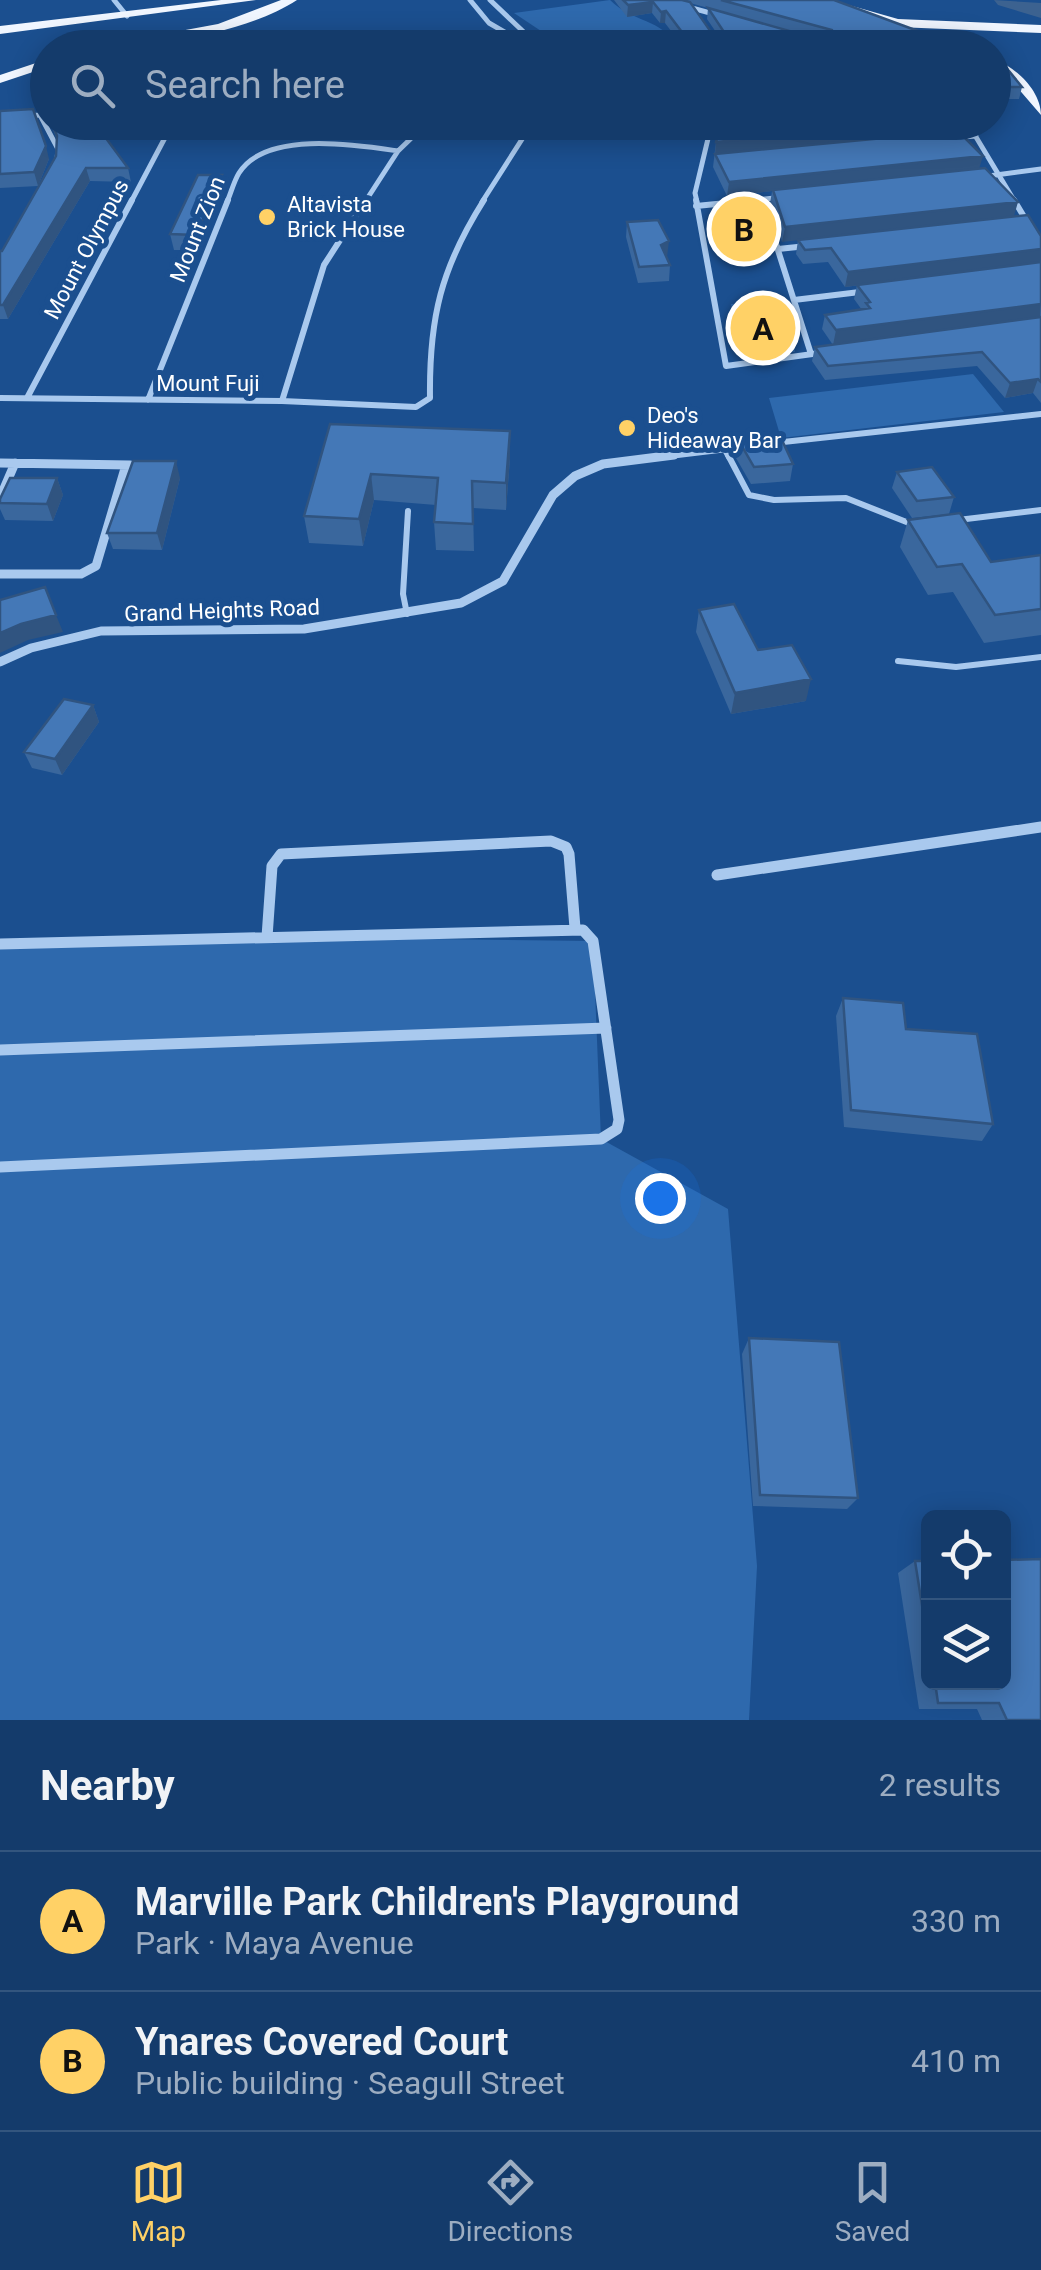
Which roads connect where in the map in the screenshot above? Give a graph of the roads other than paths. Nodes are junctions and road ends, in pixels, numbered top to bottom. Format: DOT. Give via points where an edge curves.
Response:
graph roads {
  1 [pos="114,0"];
  2 [pos="250,0"];
  3 [pos="470,0"];
  4 [pos="490,0"];
  5 [pos="663,0"];
  6 [pos="818,0"];
  7 [pos="289,1"];
  8 [pos="691,7"];
  9 [pos="126,16"];
  10 [pos="726,17"];
  11 [pos="701,20"];
  12 [pos="897,23"];
  13 [pos="1041,28"];
  14 [pos="0,30"];
  15 [pos="202,30"];
  16 [pos="498,30"];
  17 [pos="521,30"];
  18 [pos="915,30"];
  19 [pos="923,30"];
  20 [pos="1011,47"];
  21 [pos="1011,63"];
  22 [pos="30,70"];
  23 [pos="0,79"];
  24 [pos="1041,111"];
  25 [pos="30,116"];
  26 [pos="0,118"];
  27 [pos="53,140"];
  28 [pos="164,140"];
  29 [pos="410,140"];
  30 [pos="521,140"];
  31 [pos="707,140"];
  32 [pos="978,140"];
  33 [pos="398,152"];
  34 [pos="720,160"];
  35 [pos="700,162"];
  36 [pos="55,172"];
  37 [pos="1041,172"];
  38 [pos="999,176"];
  39 [pos="979,178"];
  40 [pos="802,196"];
  41 [pos="762,200"];
  42 [pos="696,206"];
  43 [pos="1027,222"];
  44 [pos="1008,224"];
  45 [pos="816,245"];
  46 [pos="1041,245"];
  47 [pos="778,249"];
  48 [pos="870,291"];
  49 [pos="794,300"];
  50 [pos="830,352"];
  51 [pos="812,354"];
  52 [pos="0,398"];
  53 [pos="28,398"];
  54 [pos="148,400"];
  55 [pos="282,401"];
  56 [pos="1041,414"];
  57 [pos="724,448"];
  58 [pos="0,462"];
  59 [pos="15,463"];
  60 [pos="142,465"];
  61 [pos="126,466"];
  62 [pos="0,498"];
  63 [pos="408,510"];
  64 [pos="1041,510"];
  65 [pos="952,520"];
  66 [pos="916,525"];
  67 [pos="0,574"];
  68 [pos="407,614"];
  69 [pos="1041,657"];
  70 [pos="0,662"];
  71 [pos="898,662"];
  72 [pos="1041,827"];
  73 [pos="717,876"];
  74 [pos="575,928"];
  75 [pos="266,937"];
  76 [pos="0,944"];
  77 [pos="606,1028"];
  78 [pos="0,1050"];
  79 [pos="0,1166"];
  1 -- 9 [label="street"];
  2 -- 9 [label="main road"];
  3 -- 16 [label="street"];
  4 -- 17 [label="street"];
  5 -- 8 [label="street"];
  6 -- 12 [label="main road"];
  7 -- 15 [label="main road"];
  8 -- 10 [label="street"];
  8 -- 11 [label="street"];
  9 -- 14 [label="main road"];
  12 -- 18 [label="main road"];
  12 -- 19 [label="main road"];
  13 -- 20 [label="main road"];
  21 -- 24 [label="main road"];
  22 -- 23 [label="main road"];
  25 -- 26 [label="street"];
  27 -- 36 [label="street"];
  28 -- 53 [label="street, Mount Olympus"];
  29 -- 33 [label="street"];
  30 -- 55 [label="street, Mount Fuji" via="481,200 435,293 427,350 430,398 416,406"];
  31 -- 35 [label="street"];
  32 -- 38 [label="street"];
  33 -- 54 [label="street, Mount Zion" via="338,143 292,145 263,152 240,170"];
  33 -- 55 [label="street" via="324,266"];
  34 -- 35 [label="street"];
  35 -- 42 [label="street"];
  37 -- 38 [label="street"];
  38 -- 39 [label="street"];
  38 -- 43 [label="street"];
  40 -- 41 [label="street"];
  41 -- 42 [label="street"];
  41 -- 47 [label="street"];
  42 -- 51 [label="street" via="726,366"];
  43 -- 44 [label="street"];
  43 -- 46 [label="street"];
  45 -- 47 [label="street"];
  47 -- 49 [label="street"];
  48 -- 49 [label="street"];
  49 -- 51 [label="street"];
  50 -- 51 [label="street"];
  52 -- 53 [label="street, Mount Fuji"];
  53 -- 54 [label="street, Mount Fuji"];
  54 -- 55 [label="street, Mount Fuji"];
  56 -- 57 [label="street, Grand Heights Road"];
  57 -- 66 [label="lane" via="749,495 766,501 844,498"];
  57 -- 68 [label="street, Grand Heights Road" via="602,464 575,476 553,495 503,581 461,603"];
  58 -- 59 [label="street"];
  59 -- 61 [label="street"];
  59 -- 62 [label="street"];
  60 -- 61 [label="street"];
  61 -- 67 [label="street" via="96,566 82,574"];
  63 -- 68 [label="lane"];
  64 -- 65 [label="lane"];
  68 -- 70 [label="street, Grand Heights Road" via="304,629 101,631"];
  69 -- 71 [label="lane" via="956,667"];
  72 -- 73 [label="street"];
  74 -- 75 [label="street"];
  74 -- 75 [label="street" via="568,854 551,842 281,854 272,866"];
  74 -- 77 [label="street" via="593,942"];
  75 -- 76 [label="street"];
  77 -- 78 [label="street"];
  77 -- 79 [label="street" via="619,1120 611,1136 601,1139"];
}
